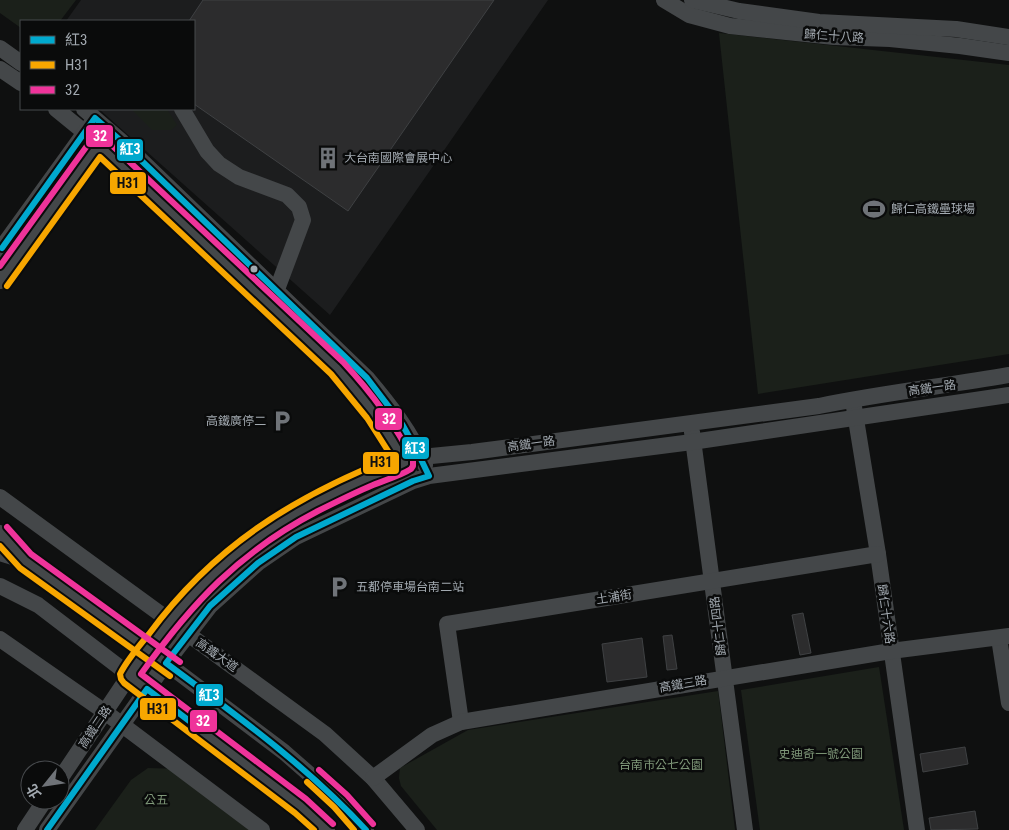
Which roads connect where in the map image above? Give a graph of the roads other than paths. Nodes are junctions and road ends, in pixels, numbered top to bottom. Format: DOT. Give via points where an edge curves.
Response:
graph roads {
  1 [pos="664,0"];
  2 [pos="692,0"];
  3 [pos="1009,37"];
  4 [pos="0,48"];
  5 [pos="1009,53"];
  6 [pos="20,62"];
  7 [pos="0,69"];
  8 [pos="20,82"];
  9 [pos="57,110"];
  10 [pos="183,110"];
  11 [pos="89,113"];
  12 [pos="85,131"];
  13 [pos="109,131"];
  14 [pos="99,144"];
  15 [pos="4,259"];
  16 [pos="276,292"];
  17 [pos="1009,375"];
  18 [pos="1009,395"];
  19 [pos="852,399"];
  20 [pos="855,417"];
  21 [pos="691,422"];
  22 [pos="692,442"];
  23 [pos="421,457"];
  24 [pos="405,463"];
  25 [pos="430,476"];
  26 [pos="413,481"];
  27 [pos="0,497"];
  28 [pos="0,533"];
  29 [pos="0,553"];
  30 [pos="878,554"];
  31 [pos="25,561"];
  32 [pos="712,581"];
  33 [pos="0,586"];
  34 [pos="169,621"];
  35 [pos="188,634"];
  36 [pos="1004,637"];
  37 [pos="0,639"];
  38 [pos="148,650"];
  39 [pos="891,651"];
  40 [pos="166,663"];
  41 [pos="129,676"];
  42 [pos="724,678"];
  43 [pos="147,689"];
  44 [pos="1009,703"];
  45 [pos="105,712"];
  46 [pos="461,722"];
  47 [pos="121,724"];
  48 [pos="70,763"];
  49 [pos="373,778"];
  50 [pos="38,810"];
  51 [pos="25,830"];
  52 [pos="47,830"];
  53 [pos="262,830"];
  54 [pos="327,830"];
  55 [pos="366,830"];
  56 [pos="417,830"];
  57 [pos="746,830"];
  58 [pos="917,830"];
  1 -- 5 [label="street, 歸仁十八路" via="689,14 730,26"];
  2 -- 3 [label="street, 歸仁十八路" via="739,11 819,22 956,30"];
  4 -- 6 [label="street"];
  7 -- 8 [label="street"];
  9 -- 12 [label="street"];
  10 -- 16 [label="street" via="207,152 219,164 239,177 286,195 299,207 303,220"];
  11 -- 12 [label="street"];
  11 -- 13 [label="street"];
  12 -- 14 [label="street"];
  12 -- 15 [label="street"];
  13 -- 14 [label="street"];
  13 -- 16 [label="street"];
  14 -- 15 [label="street"];
  14 -- 24 [label="street" via="342,373 376,413"];
  16 -- 23 [label="street" via="367,378 403,424"];
  17 -- 19 [label="street, 高鐵一路"];
  18 -- 20 [label="street, 高鐵一路"];
  19 -- 20 [label="street, 歸仁十六路"];
  19 -- 21 [label="street, 高鐵一路"];
  20 -- 22 [label="street, 高鐵一路"];
  20 -- 30 [label="street, 歸仁十六路"];
  21 -- 22 [label="street, 歸仁十四路"];
  21 -- 23 [label="street, 高鐵一路"];
  22 -- 25 [label="street, 高鐵一路"];
  22 -- 32 [label="street, 歸仁十四路"];
  23 -- 24 [label="street, 高鐵一路"];
  23 -- 25 [label="street"];
  24 -- 26 [label="street"];
  24 -- 34 [label="street, 高鐵一路" via="366,477 299,511 257,537 194,592"];
  25 -- 26 [label="street, 高鐵一路"];
  26 -- 35 [label="street, 高鐵一路" via="296,537 234,583"];
  27 -- 34 [label="street, 高鐵大道"];
  28 -- 31 [label="street"];
  29 -- 31 [label="street"];
  30 -- 32 [label="street, 土浦街"];
  30 -- 39 [label="street, 歸仁十六路"];
  31 -- 38 [label="street"];
  32 -- 42 [label="street, 歸仁十四路"];
  32 -- 46 [label="street, 土浦街" via="447,624"];
  33 -- 41 [label="street" via="38,606"];
  34 -- 35 [label="street, 高鐵大道"];
  34 -- 38 [label="street, 高鐵一路"];
  35 -- 40 [label="street, 高鐵二路"];
  35 -- 49 [label="street, 高鐵大道" via="305,718"];
  36 -- 39 [label="street, 高鐵三路"];
  36 -- 44 [label="street"];
  37 -- 45 [label="street"];
  38 -- 40 [label="street"];
  38 -- 41 [label="street, 高鐵一路"];
  39 -- 42 [label="street, 高鐵三路"];
  39 -- 58 [label="street, 歸仁十六路"];
  40 -- 43 [label="street, 高鐵二路"];
  40 -- 55 [label="street" via="312,775"];
  41 -- 43 [label="street"];
  41 -- 45 [label="street, 高鐵二路"];
  42 -- 46 [label="street, 高鐵三路"];
  42 -- 57 [label="street, 歸仁十四路"];
  43 -- 47 [label="street, 高鐵二路"];
  43 -- 54 [label="street" via="301,806"];
  45 -- 47 [label="street"];
  45 -- 48 [label="street, 高鐵二路"];
  46 -- 49 [label="street, 高鐵三路" via="432,735"];
  47 -- 52 [label="street, 高鐵二路"];
  47 -- 53 [label="street"];
  49 -- 56 [label="street, 高鐵大道"];
  50 -- 51 [label="street"];
}
